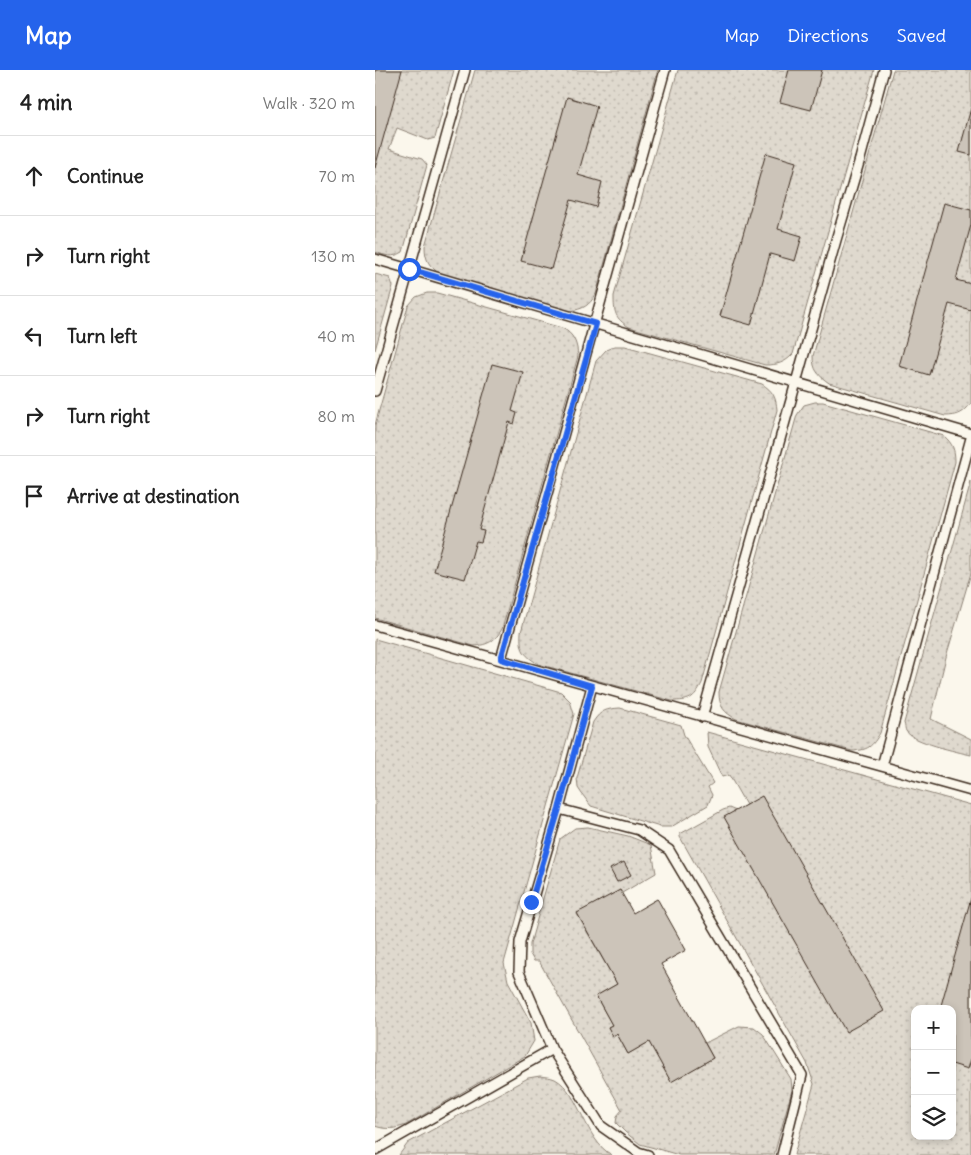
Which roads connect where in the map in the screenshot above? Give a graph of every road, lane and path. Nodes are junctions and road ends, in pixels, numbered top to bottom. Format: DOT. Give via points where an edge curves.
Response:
graph roads {
  1 [pos="465,70"];
  2 [pos="665,70"];
  3 [pos="884,70"];
  4 [pos="375,259"];
  5 [pos="409,269"];
  6 [pos="596,324"];
  7 [pos="797,382"];
  8 [pos="375,391"];
  9 [pos="971,434"];
  10 [pos="971,438"];
  11 [pos="375,624"];
  12 [pos="501,659"];
  13 [pos="592,686"];
  14 [pos="702,716"];
  15 [pos="882,766"];
  16 [pos="971,791"];
  17 [pos="559,809"];
  18 [pos="552,1049"];
  19 [pos="377,1150"];
  20 [pos="648,1155"];
  21 [pos="782,1155"];
  1 -- 5 [label="lane"];
  2 -- 6 [label="lane"];
  3 -- 7 [label="lane"];
  4 -- 5 [label="lane"];
  5 -- 6 [label="lane"];
  5 -- 8 [label="lane"];
  6 -- 7 [label="lane"];
  6 -- 12 [label="lane"];
  7 -- 9 [label="lane"];
  7 -- 14 [label="lane"];
  10 -- 15 [label="lane"];
  11 -- 12 [label="lane"];
  12 -- 13 [label="lane"];
  13 -- 14 [label="lane"];
  13 -- 17 [label="lane"];
  14 -- 15 [label="lane"];
  15 -- 16 [label="lane"];
  17 -- 18 [label="lane" via="520,942 519,972"];
  17 -- 21 [label="lane" via="639,830 669,850 802,1075"];
  18 -- 19 [label="lane"];
  18 -- 20 [label="lane" via="601,1126 638,1152"];
}
